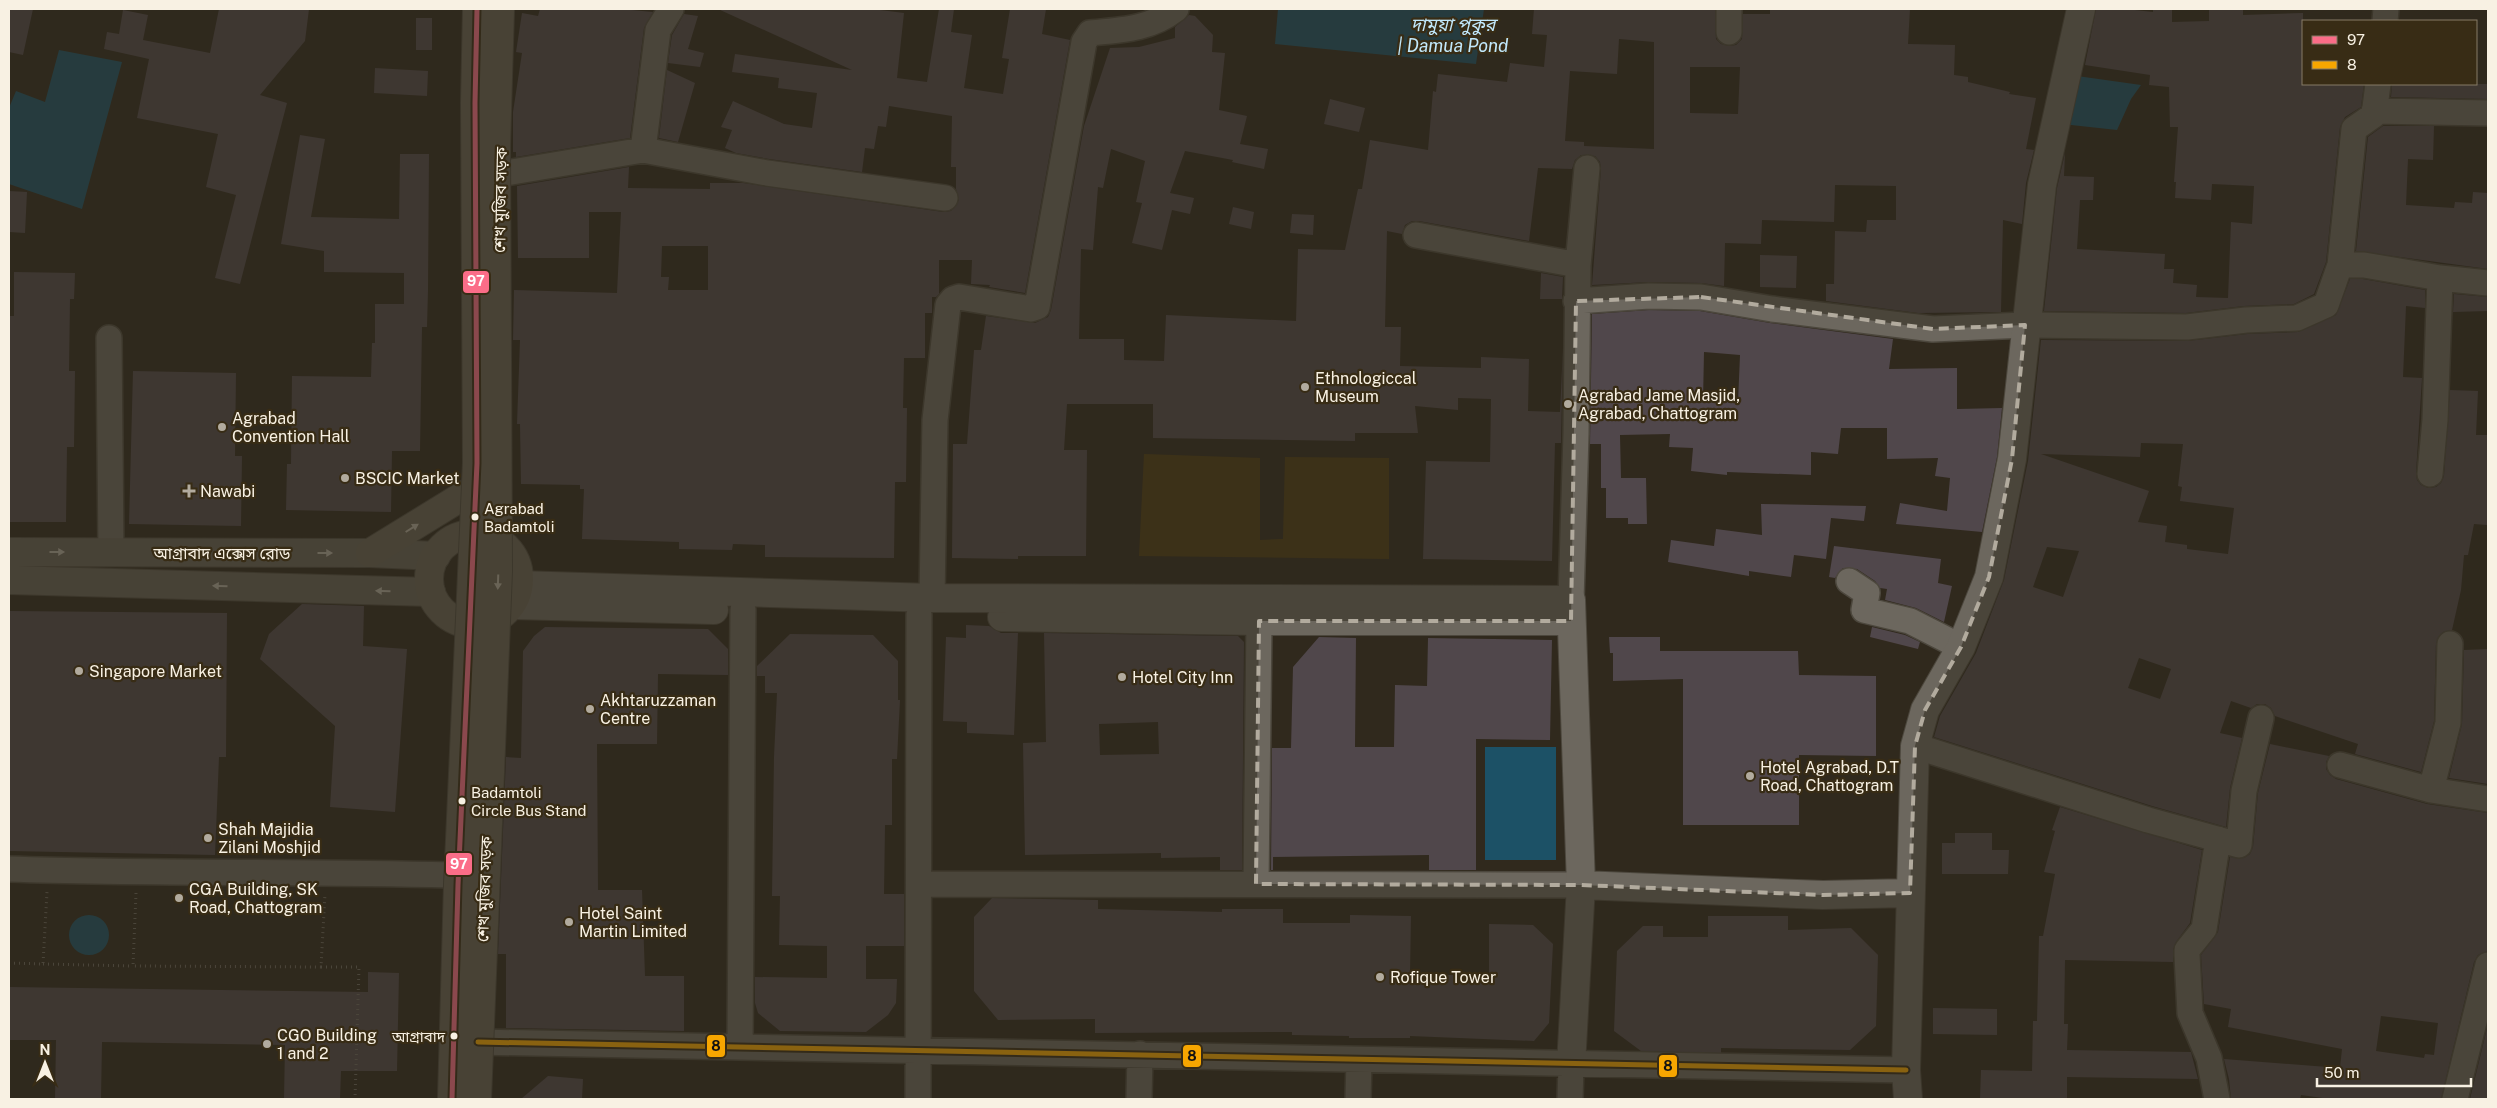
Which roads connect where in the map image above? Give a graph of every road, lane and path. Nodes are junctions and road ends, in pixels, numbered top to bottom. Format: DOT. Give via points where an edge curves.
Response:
graph roads {
  1 [pos="469,9"];
  2 [pos="477,9"];
  3 [pos="500,9"];
  4 [pos="505,9"];
  5 [pos="671,9"];
  6 [pos="1176,9"];
  7 [pos="2081,9"];
  8 [pos="2378,85"];
  9 [pos="2374,111"];
  10 [pos="2488,113"];
  11 [pos="643,150"];
  12 [pos="1587,168"];
  13 [pos="500,174"];
  14 [pos="944,198"];
  15 [pos="1416,235"];
  16 [pos="1578,265"];
  17 [pos="2340,265"];
  18 [pos="2440,278"];
  19 [pos="2488,283"];
  20 [pos="1576,301"];
  21 [pos="2025,325"];
  22 [pos="109,338"];
  23 [pos="2430,474"];
  24 [pos="466,494"];
  25 [pos="465,536"];
  26 [pos="498,542"];
  27 [pos="9,552"];
  28 [pos="111,553"];
  29 [pos="370,553"];
  30 [pos="436,556"];
  31 [pos="9,580"];
  32 [pos="1849,581"];
  33 [pos="431,592"];
  34 [pos="508,603"];
  35 [pos="926,606"];
  36 [pos="743,610"];
  37 [pos="1571,610"];
  38 [pos="458,621"];
  39 [pos="1259,621"];
  40 [pos="2450,644"];
  41 [pos="1961,647"];
  42 [pos="2261,718"];
  43 [pos="1915,746"];
  44 [pos="2340,765"];
  45 [pos="2431,790"];
  46 [pos="2488,799"];
  47 [pos="2218,840"];
  48 [pos="9,869"];
  49 [pos="326,872"];
  50 [pos="449,875"];
  51 [pos="920,884"];
  52 [pos="1256,884"];
  53 [pos="47,885"];
  54 [pos="1581,885"];
  55 [pos="136,890"];
  56 [pos="1910,893"];
  57 [pos="9,963"];
  58 [pos="43,964"];
  59 [pos="2488,965"];
  60 [pos="133,966"];
  61 [pos="321,967"];
  62 [pos="478,1042"];
  63 [pos="740,1046"];
  64 [pos="918,1049"];
  65 [pos="1140,1054"];
  66 [pos="1360,1060"];
  67 [pos="1571,1065"];
  68 [pos="1906,1070"];
  69 [pos="355,1099"];
  70 [pos="442,1099"];
  71 [pos="452,1099"];
  72 [pos="477,1099"];
  73 [pos="918,1099"];
  74 [pos="1139,1099"];
  75 [pos="1358,1099"];
  76 [pos="1570,1099"];
  77 [pos="1908,1099"];
  78 [pos="2217,1099"];
  79 [pos="2456,1099"];
  1 -- 24 [label="highway, শেখ মুজিব সড়ক"];
  2 -- 71 [label="highway, bridge" via="477,463 458,875"];
  3 -- 72 [label="highway, one-way, bridge" via="496,145 498,571"];
  4 -- 13 [label="highway, শেখ মুজিব সড়ক"];
  5 -- 11 [label="street" via="658,30"];
  6 -- 35 [label="street" via="1161,20 1133,29 1090,33 1084,42 1037,307 1031,309 959,297 948,305 935,420"];
  7 -- 21 [label="street" via="2042,185"];
  8 -- 9 [label="street"];
  9 -- 10 [label="street"];
  9 -- 17 [label="street" via="2374,115 2354,129"];
  11 -- 13 [label="street"];
  11 -- 14 [label="street" via="767,173"];
  12 -- 16 [label="street"];
  13 -- 26 [label="highway, শেখ মুজিব সড়ক"];
  15 -- 16 [label="street"];
  16 -- 20 [label="street"];
  17 -- 18 [label="street" via="2364,265"];
  17 -- 21 [label="street" via="2326,305 2297,318 2187,327"];
  18 -- 19 [label="street"];
  18 -- 23 [label="street"];
  20 -- 21 [label="street" via="1649,296 1700,297 1933,329"];
  20 -- 37 [label="street"];
  21 -- 41 [label="street" via="2012,459 1989,577"];
  22 -- 28 [label="street"];
  24 -- 25 [label="highway, শেখ মুজিব সড়ক"];
  29 -- 24 [label="highway, one-way"];
  25 -- 26 [label="highway" via="479,535"];
  25 -- 30 [label="highway" via="454,540"];
  26 -- 34 [label="highway" via="517,565"];
  27 -- 28 [label="main road, আগ্রাবাদ এক্সেস রোড, one-way"];
  28 -- 29 [label="main road, আগ্রাবাদ এক্সেস রোড, one-way"];
  29 -- 30 [label="main road, আগ্রাবাদ এক্সেস রোড"];
  30 -- 33 [label="highway" via="430,573"];
  33 -- 31 [label="main road, আগ্রাবাদ এক্সেস রোড, one-way"];
  32 -- 41 [label="street" via="1867,593 1864,610 1910,621"];
  33 -- 38 [label="highway" via="446,615"];
  34 -- 35 [label="street"];
  34 -- 36 [label="street"];
  34 -- 38 [label="highway" via="473,624"];
  34 -- 62 [label="highway, শেখ মুজিব সড়ক"];
  35 -- 36 [label="street"];
  35 -- 37 [label="street"];
  35 -- 39 [label="street"];
  35 -- 51 [label="street"];
  36 -- 63 [label="street"];
  37 -- 39 [label="street"];
  37 -- 54 [label="street"];
  38 -- 50 [label="highway"];
  39 -- 52 [label="street"];
  40 -- 45 [label="street" via="2448,723"];
  41 -- 43 [label="street" via="1925,710"];
  42 -- 47 [label="street" via="2244,791 2238,845"];
  43 -- 47 [label="street"];
  43 -- 56 [label="street"];
  44 -- 45 [label="street"];
  45 -- 46 [label="street"];
  47 -- 78 [label="street" via="2204,929 2187,955 2190,1012 2209,1058"];
  48 -- 49 [label="street" via="137,874"];
  49 -- 50 [label="street"];
  49 -- 61 [label="path"];
  50 -- 70 [label="highway"];
  51 -- 52 [label="street"];
  51 -- 64 [label="street"];
  52 -- 54 [label="street"];
  53 -- 58 [label="path"];
  54 -- 56 [label="street" via="1823,895"];
  54 -- 67 [label="street"];
  55 -- 60 [label="path"];
  56 -- 68 [label="street"];
  57 -- 58 [label="path"];
  58 -- 60 [label="path"];
  59 -- 79 [label="street"];
  60 -- 61 [label="path"];
  61 -- 69 [label="path" via="359,967"];
  62 -- 63 [label="street"];
  62 -- 72 [label="highway, শেখ মুজিব সড়ক"];
  63 -- 64 [label="street"];
  64 -- 65 [label="street"];
  64 -- 73 [label="street"];
  65 -- 66 [label="street"];
  65 -- 74 [label="street"];
  66 -- 67 [label="street"];
  66 -- 75 [label="street"];
  67 -- 68 [label="street"];
  67 -- 76 [label="street"];
  68 -- 77 [label="street"];
}
